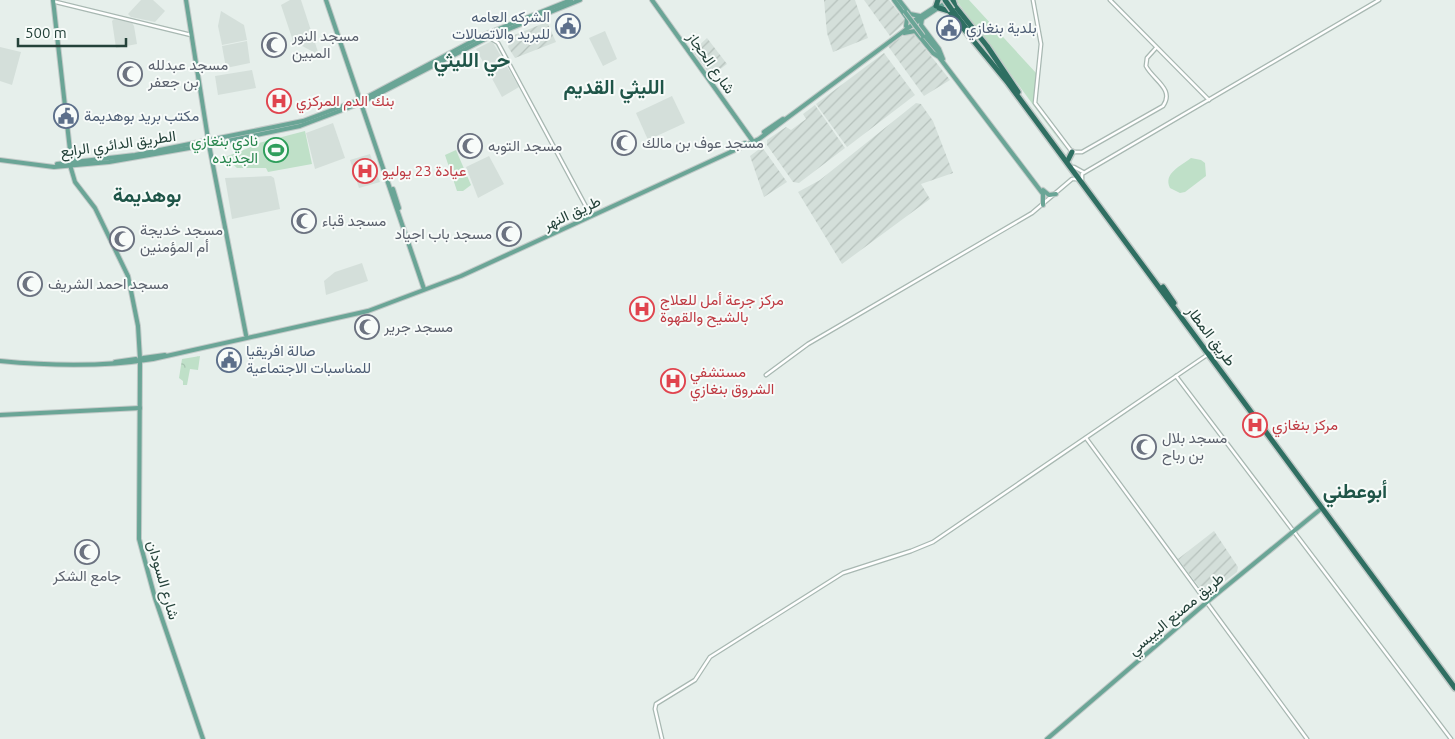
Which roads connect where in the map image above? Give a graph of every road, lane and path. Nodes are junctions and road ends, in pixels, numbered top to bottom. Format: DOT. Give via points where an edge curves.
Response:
graph roads {
  1 [pos="186,0"];
  2 [pos="327,0"];
  3 [pos="571,0"];
  4 [pos="580,0"];
  5 [pos="652,0"];
  6 [pos="897,0"];
  7 [pos="1033,0"];
  8 [pos="1110,0"];
  9 [pos="1379,0"];
  10 [pos="55,1"];
  11 [pos="944,2"];
  12 [pos="956,8"];
  13 [pos="950,12"];
  14 [pos="921,17"];
  15 [pos="906,26"];
  16 [pos="501,32"];
  17 [pos="902,33"];
  18 [pos="191,34"];
  19 [pos="486,38"];
  20 [pos="498,43"];
  21 [pos="1156,48"];
  22 [pos="939,55"];
  23 [pos="998,70"];
  24 [pos="1018,92"];
  25 [pos="358,93"];
  26 [pos="369,98"];
  27 [pos="1209,100"];
  28 [pos="361,101"];
  29 [pos="354,104"];
  30 [pos="364,109"];
  31 [pos="208,133"];
  32 [pos="752,140"];
  33 [pos="217,142"];
  34 [pos="1007,144"];
  35 [pos="201,145"];
  36 [pos="210,145"];
  37 [pos="71,151"];
  38 [pos="1071,152"];
  39 [pos="1067,158"];
  40 [pos="0,159"];
  41 [pos="81,164"];
  42 [pos="70,165"];
  43 [pos="61,166"];
  44 [pos="1074,170"];
  45 [pos="1087,171"];
  46 [pos="72,175"];
  47 [pos="1078,179"];
  48 [pos="1056,194"];
  49 [pos="627,198"];
  50 [pos="1043,205"];
  51 [pos="590,214"];
  52 [pos="560,230"];
  53 [pos="423,283"];
  54 [pos="432,286"];
  55 [pos="425,289"];
  56 [pos="419,292"];
  57 [pos="245,334"];
  58 [pos="140,350"];
  59 [pos="1208,354"];
  60 [pos="150,358"];
  61 [pos="0,360"];
  62 [pos="140,360"];
  63 [pos="131,361"];
  64 [pos="140,371"];
  65 [pos="766,375"];
  66 [pos="1176,376"];
  67 [pos="140,408"];
  68 [pos="0,415"];
  69 [pos="1086,438"];
  70 [pos="1322,508"];
  71 [pos="1294,531"];
  72 [pos="1363,561"];
  73 [pos="1207,602"];
  74 [pos="1417,634"];
  75 [pos="1455,683"];
  76 [pos="1455,688"];
  77 [pos="203,739"];
  78 [pos="662,739"];
  79 [pos="1047,739"];
  80 [pos="1307,739"];
  81 [pos="1450,739"];
  1 -- 18 [label="main road"];
  2 -- 25 [label="main road"];
  3 -- 26 [label="main road, الطريق الدائري الرابع" via="486,34"];
  4 -- 16 [label="main road, الطريق الدائري الرابع"];
  5 -- 32 [label="main road, شارع الحجاز"];
  6 -- 14 [label="main road" via="910,14"];
  6 -- 15 [label="main road" via="907,18"];
  6 -- 22 [label="main road, bridge"];
  7 -- 38 [label="street" via="1041,50 1035,104"];
  8 -- 21 [label="street"];
  9 -- 27 [label="street"];
  10 -- 18 [label="street"];
  10 -- 37 [label="main road"];
  11 -- 12 [label="highway, طريق المطار"];
  11 -- 13 [label="highway"];
  11 -- 14 [label="main road, طريق النهر"];
  11 -- 23 [label="highway, bridge"];
  11 -- 24 [label="highway, bridge"];
  12 -- 13 [label="highway"];
  12 -- 24 [label="highway, طريق المطار"];
  13 -- 23 [label="highway, طريق المطار"];
  14 -- 15 [label="main road, طريق النهر"];
  14 -- 17 [label="main road, طريق النهر"];
  14 -- 22 [label="main road" via="921,26 939,49"];
  15 -- 32 [label="main road, طريق النهر"];
  16 -- 19 [label="main road, الطريق الدائري الرابع"];
  16 -- 20 [label="street"];
  17 -- 22 [label="main road" via="915,31"];
  17 -- 49 [label="main road, طريق النهر" via="758,139"];
  18 -- 31 [label="main road"];
  19 -- 20 [label="street"];
  19 -- 26 [label="main road, الطريق الدائري الرابع"];
  20 -- 51 [label="street"];
  21 -- 27 [label="street"];
  21 -- 38 [label="street" via="1147,58 1146,66 1166,90 1163,106 1082,152"];
  22 -- 34 [label="main road"];
  23 -- 44 [label="highway, طريق المطار"];
  24 -- 39 [label="highway, طريق المطار"];
  25 -- 26 [label="main road"];
  25 -- 28 [label="main road"];
  25 -- 29 [label="main road"];
  26 -- 28 [label="main road, الطريق الدائري الرابع"];
  26 -- 30 [label="main road"];
  27 -- 45 [label="street"];
  28 -- 29 [label="main road, الطريق الدائري الرابع"];
  28 -- 30 [label="main road"];
  29 -- 30 [label="main road"];
  29 -- 33 [label="main road, الطريق الدائري الرابع" via="300,126"];
  30 -- 53 [label="main road"];
  31 -- 33 [label="main road"];
  31 -- 35 [label="main road"];
  31 -- 36 [label="main road"];
  32 -- 49 [label="main road, طريق النهر"];
  33 -- 36 [label="main road, الطريق الدائري الرابع"];
  33 -- 36 [label="main road"];
  34 -- 48 [label="main road" via="1046,193"];
  34 -- 50 [label="main road" via="1043,194"];
  35 -- 36 [label="main road, الطريق الدائري الرابع"];
  35 -- 36 [label="main road"];
  35 -- 41 [label="main road, الطريق الدائري الرابع"];
  36 -- 57 [label="main road"];
  37 -- 41 [label="main road"];
  37 -- 43 [label="main road"];
  38 -- 39 [label="highway"];
  39 -- 44 [label="highway, طريق المطار"];
  40 -- 43 [label="main road, الطريق الدائري الرابع"];
  41 -- 42 [label="main road, الطريق الدائري الرابع"];
  41 -- 46 [label="main road"];
  42 -- 43 [label="main road, الطريق الدائري الرابع"];
  42 -- 46 [label="main road, شارع السودان"];
  43 -- 46 [label="main road"];
  44 -- 45 [label="street"];
  44 -- 47 [label="highway, طريق المطار"];
  44 -- 47 [label="street"];
  45 -- 47 [label="street"];
  46 -- 58 [label="main road, شارع السودان" via="95,208 128,276"];
  47 -- 48 [label="street"];
  47 -- 59 [label="highway, طريق المطار"];
  47 -- 72 [label="highway, طريق المطار"];
  48 -- 50 [label="street"];
  49 -- 51 [label="main road, طريق النهر"];
  49 -- 52 [label="main road, طريق النهر"];
  50 -- 65 [label="street" via="808,344"];
  51 -- 52 [label="main road, طريق النهر"];
  52 -- 54 [label="main road, طريق النهر"];
  52 -- 60 [label="main road, طريق النهر" via="454,279 354,315"];
  53 -- 54 [label="main road"];
  53 -- 55 [label="main road"];
  53 -- 56 [label="main road"];
  54 -- 55 [label="main road, طريق النهر"];
  55 -- 56 [label="main road, طريق النهر"];
  56 -- 57 [label="main road, طريق النهر" via="359,311"];
  57 -- 60 [label="main road, طريق النهر"];
  58 -- 60 [label="main road"];
  58 -- 62 [label="main road, شارع السودان"];
  58 -- 63 [label="main road"];
  59 -- 66 [label="street"];
  59 -- 70 [label="highway, طريق المطار"];
  60 -- 62 [label="main road"];
  60 -- 64 [label="main road"];
  61 -- 63 [label="main road" via="62,364"];
  62 -- 63 [label="main road"];
  62 -- 64 [label="main road, شارع السودان"];
  63 -- 64 [label="main road"];
  64 -- 67 [label="main road, شارع السودان"];
  66 -- 69 [label="street"];
  66 -- 71 [label="street"];
  67 -- 68 [label="main road"];
  67 -- 77 [label="main road, شارع السودان" via="138,525 142,554"];
  69 -- 73 [label="street"];
  69 -- 78 [label="street" via="933,542 849,570 710,657 695,680 656,704"];
  70 -- 71 [label="main road, طريق مصنع البيبسي"];
  70 -- 72 [label="highway, طريق المطار"];
  71 -- 73 [label="main road, طريق مصنع البيبسي"];
  71 -- 81 [label="street"];
  72 -- 74 [label="highway, طريق المطار"];
  73 -- 79 [label="main road, طريق مصنع البيبسي"];
  73 -- 80 [label="street"];
  74 -- 75 [label="highway, طريق المطار"];
  74 -- 76 [label="highway, طريق المطار"];
}
